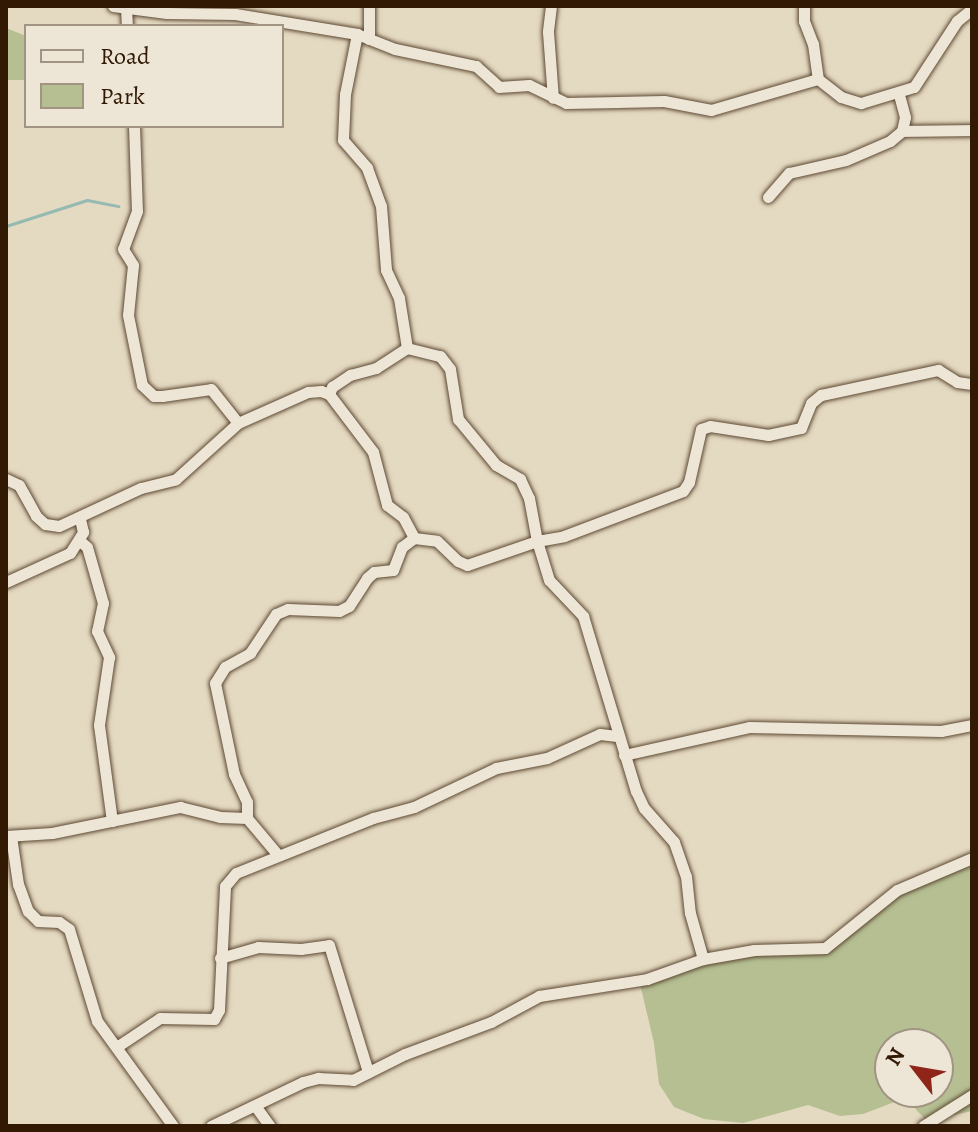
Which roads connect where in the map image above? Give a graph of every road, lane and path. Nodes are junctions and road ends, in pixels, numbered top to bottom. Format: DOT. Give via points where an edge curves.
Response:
graph roads {
  1 [pos="113,6"];
  2 [pos="369,6"];
  3 [pos="551,6"];
  4 [pos="804,6"];
  5 [pos="126,8"];
  6 [pos="167,9"];
  7 [pos="972,9"];
  8 [pos="127,24"];
  9 [pos="357,34"];
  10 [pos="369,39"];
  11 [pos="818,79"];
  12 [pos="899,94"];
  13 [pos="553,98"];
  14 [pos="134,128"];
  15 [pos="972,130"];
  16 [pos="902,131"];
  17 [pos="768,197"];
  18 [pos="408,344"];
  19 [pos="972,384"];
  20 [pos="329,394"];
  21 [pos="238,423"];
  22 [pos="6,479"];
  23 [pos="80,519"];
  24 [pos="414,538"];
  25 [pos="80,541"];
  26 [pos="537,541"];
  27 [pos="6,582"];
  28 [pos="972,725"];
  29 [pos="617,736"];
  30 [pos="624,755"];
  31 [pos="247,818"];
  32 [pos="112,821"];
  33 [pos="8,836"];
  34 [pos="278,855"];
  35 [pos="972,858"];
  36 [pos="220,958"];
  37 [pos="703,959"];
  38 [pos="118,1046"];
  39 [pos="368,1072"];
  40 [pos="972,1095"];
  41 [pos="256,1107"];
  42 [pos="173,1126"];
  43 [pos="211,1126"];
  44 [pos="270,1126"];
  45 [pos="923,1126"];
  1 -- 5 [label="street"];
  2 -- 10 [label="street"];
  3 -- 13 [label="street"];
  4 -- 11 [label="street"];
  5 -- 6 [label="street"];
  5 -- 8 [label="street"];
  6 -- 9 [label="street"];
  7 -- 12 [label="street" via="957,21 914,87"];
  9 -- 10 [label="street"];
  9 -- 18 [label="street" via="345,94 343,140 367,168 381,206 386,270 399,298"];
  10 -- 13 [label="street" via="476,66 499,87 529,85"];
  11 -- 12 [label="street" via="841,97 861,103"];
  11 -- 13 [label="street" via="711,110 664,101 582,103"];
  12 -- 16 [label="street" via="905,117"];
  14 -- 21 [label="street" via="137,211 123,249 133,265 129,328 142,385 154,396 211,389"];
  15 -- 16 [label="street"];
  16 -- 17 [label="street" via="846,160 789,173"];
  18 -- 20 [label="street" via="376,368 350,375"];
  18 -- 26 [label="street" via="440,356 450,369 458,419 496,465 520,479"];
  19 -- 26 [label="street" via="938,370 821,395 811,403 801,428 768,435 701,429 683,491 564,536"];
  20 -- 21 [label="street" via="308,392"];
  20 -- 24 [label="street" via="373,452 387,505 403,517"];
  21 -- 23 [label="street" via="176,479 141,488"];
  22 -- 23 [label="street" via="19,485 45,524"];
  23 -- 25 [label="street"];
  24 -- 26 [label="street" via="437,541 467,565"];
  24 -- 31 [label="street" via="402,547 393,570 374,572 349,606 276,614 250,653 220,673 215,683 218,704"];
  25 -- 27 [label="street" via="70,553"];
  25 -- 32 [label="street" via="87,547 103,603 97,631 109,657 99,725"];
  26 -- 29 [label="street" via="549,580 583,616"];
  28 -- 30 [label="street" via="941,731 749,727"];
  29 -- 30 [label="street"];
  29 -- 34 [label="street" via="600,734 547,758 496,768 414,807"];
  30 -- 37 [label="street" via="644,808 674,842"];
  31 -- 32 [label="street" via="180,807"];
  31 -- 34 [label="street"];
  32 -- 33 [label="street"];
  33 -- 38 [label="street" via="28,911 38,921 59,922 69,929 97,1021"];
  34 -- 36 [label="street" via="228,879"];
  35 -- 37 [label="street" via="897,890 825,948 754,950"];
  36 -- 38 [label="street" via="219,1010 214,1019 160,1018"];
  36 -- 39 [label="street" via="258,947 329,945"];
  37 -- 39 [label="street" via="647,979 539,996 479,1028"];
  38 -- 42 [label="street"];
  39 -- 41 [label="street" via="353,1080 303,1082"];
  40 -- 45 [label="street"];
  41 -- 43 [label="street"];
  41 -- 44 [label="street"];
}
